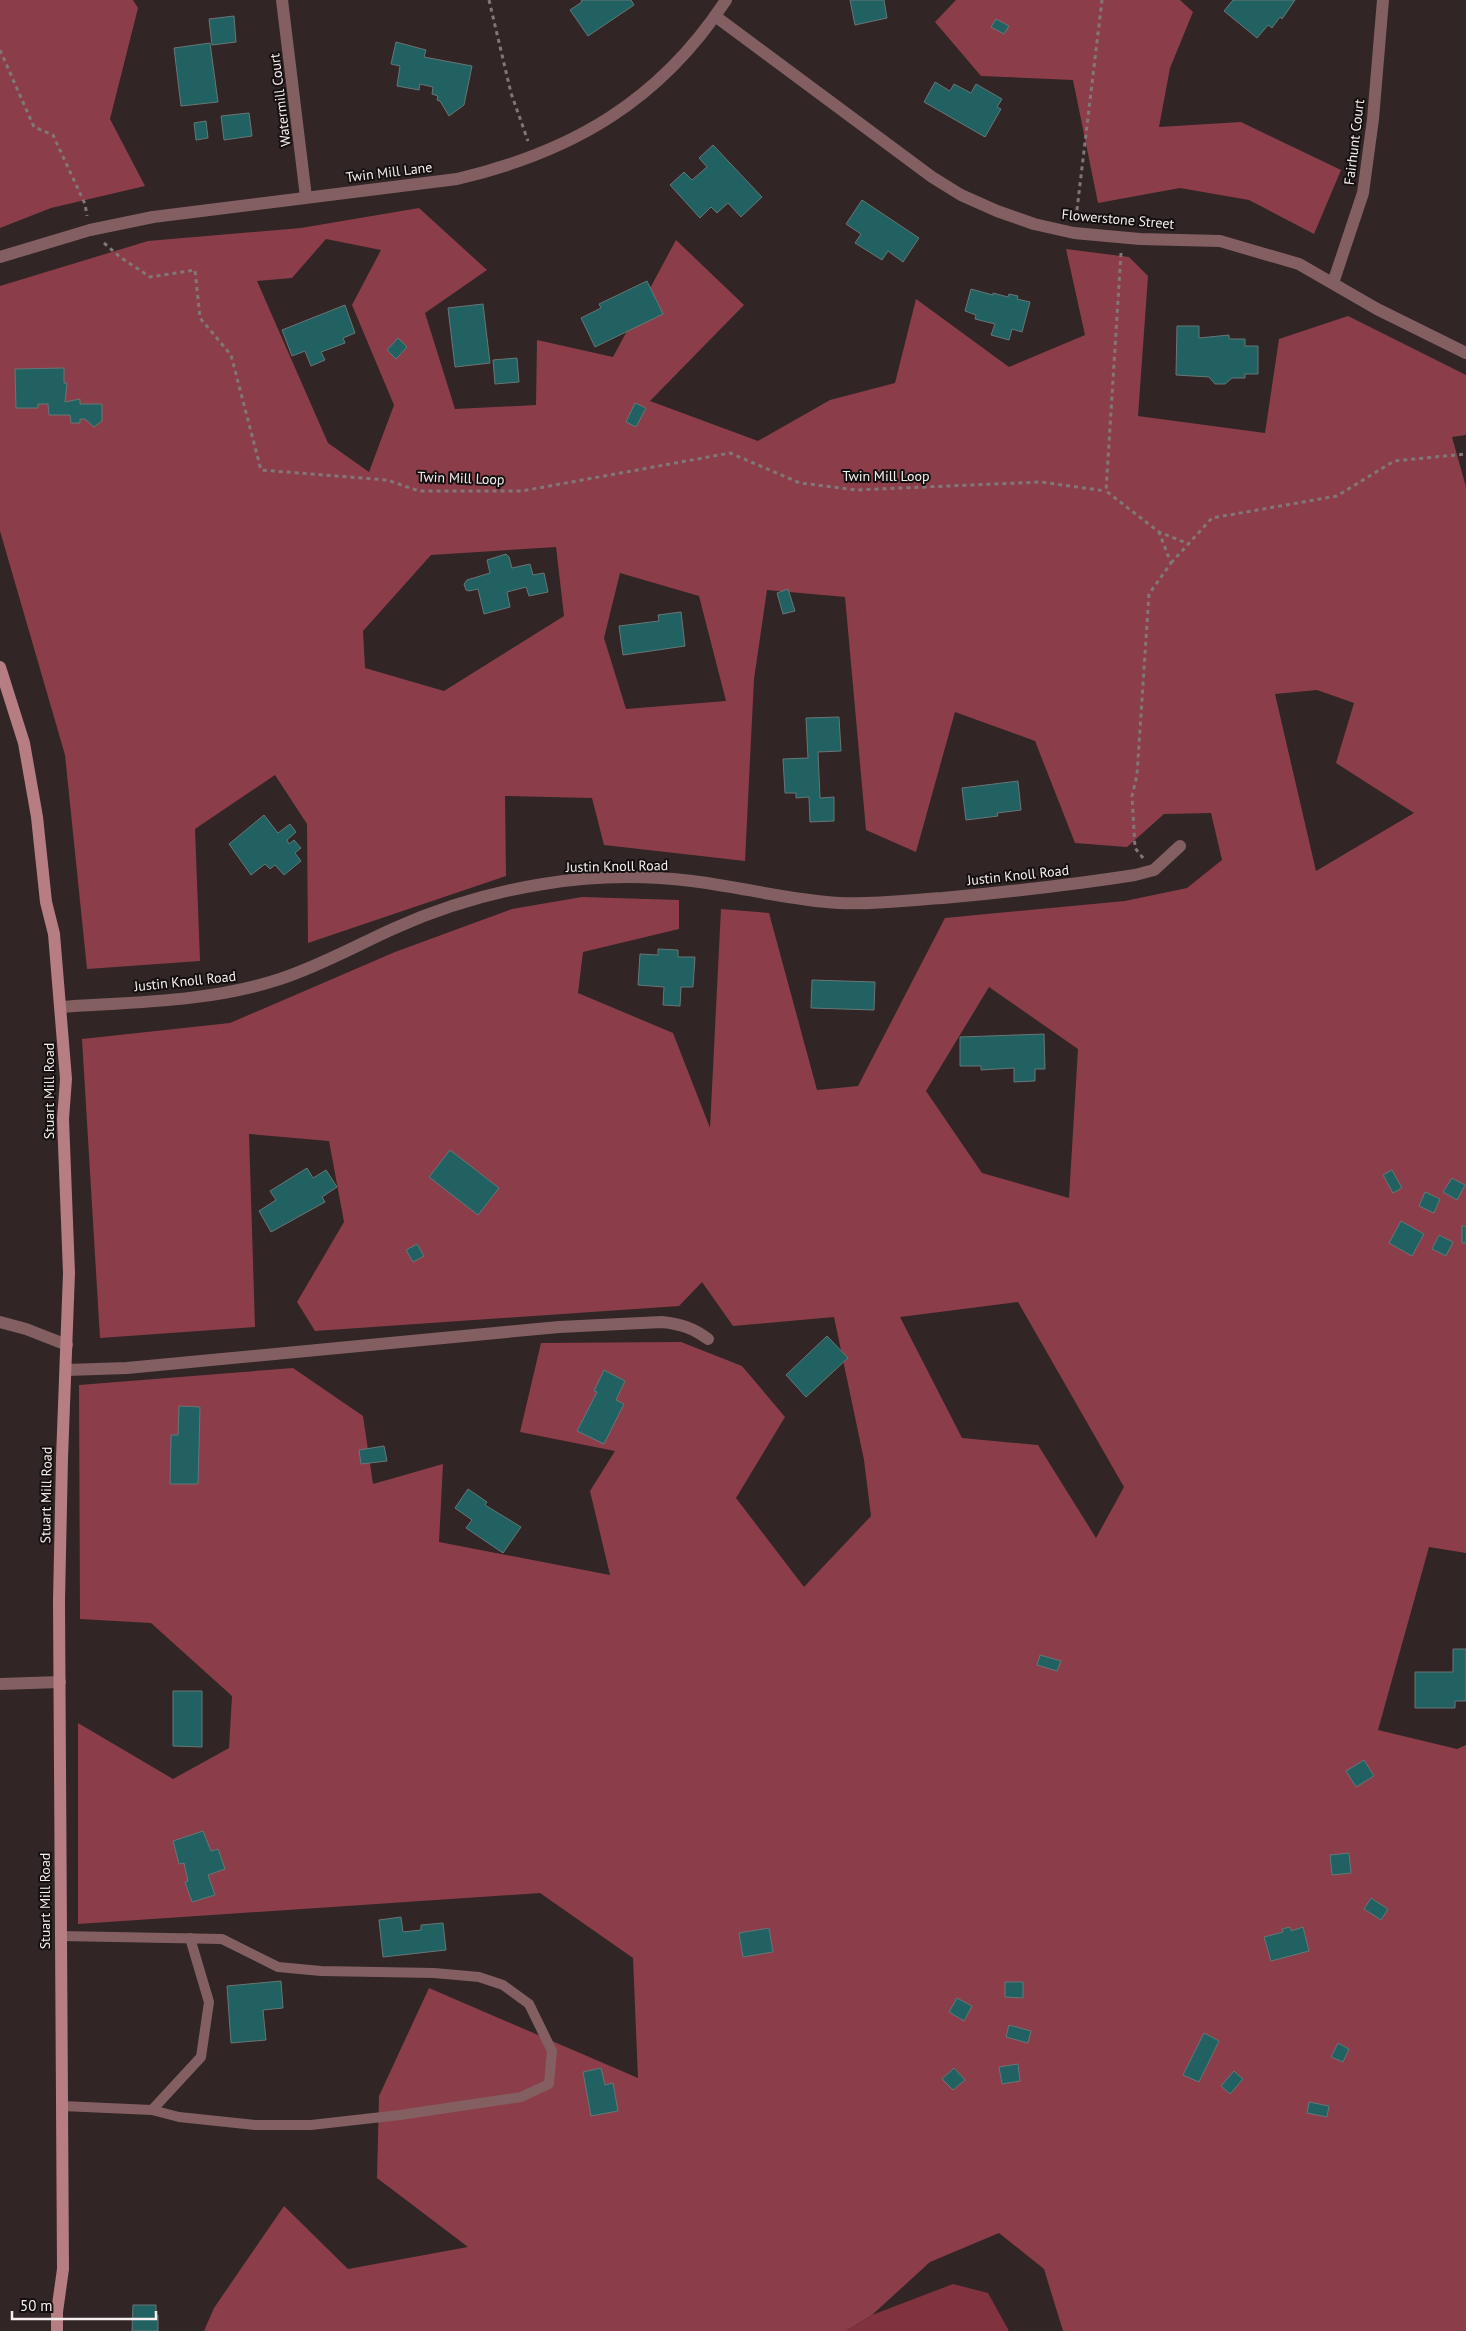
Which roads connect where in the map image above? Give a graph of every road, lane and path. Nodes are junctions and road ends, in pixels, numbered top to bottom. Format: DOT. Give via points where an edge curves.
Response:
graph roads {
  1 [pos="282,0"];
  2 [pos="489,0"];
  3 [pos="726,0"];
  4 [pos="1102,0"];
  5 [pos="1383,0"];
  6 [pos="715,16"];
  7 [pos="0,50"];
  8 [pos="532,158"];
  9 [pos="306,197"];
  10 [pos="90,230"];
  11 [pos="1074,233"];
  12 [pos="1122,238"];
  13 [pos="0,257"];
  14 [pos="1333,283"];
  15 [pos="1466,353"];
  16 [pos="1466,454"];
  17 [pos="1106,491"];
  18 [pos="1159,532"];
  19 [pos="1188,544"];
  20 [pos="1171,563"];
  21 [pos="0,667"];
  22 [pos="3,688"];
  23 [pos="1180,846"];
  24 [pos="1154,870"];
  25 [pos="61,1007"];
  26 [pos="0,1322"];
  27 [pos="708,1339"];
  28 [pos="67,1345"];
  29 [pos="66,1370"];
  30 [pos="60,1682"];
  31 [pos="0,1684"];
  32 [pos="60,1936"];
  33 [pos="190,1938"];
  34 [pos="62,2106"];
  35 [pos="152,2110"];
  36 [pos="57,2331"];
  1 -- 9 [label="street, Watermill Court"];
  2 -- 8 [label="path" via="511,93"];
  3 -- 6 [label="street, Twin Mill Lane"];
  4 -- 11 [label="path"];
  5 -- 14 [label="street, Fairhunt Court" via="1363,194"];
  6 -- 8 [label="street, Twin Mill Lane" via="680,59 650,87 577,137"];
  6 -- 11 [label="street, Flowerstone Street" via="947,186 997,211"];
  7 -- 10 [label="path" via="34,127 53,135 85,204"];
  8 -- 9 [label="street, Twin Mill Lane" via="456,179"];
  9 -- 10 [label="street, Twin Mill Lane" via="154,217"];
  10 -- 13 [label="street, Twin Mill Lane"];
  10 -- 17 [label="path, Twin Mill Loop" via="120,257 150,277 195,270 200,318 231,355 261,470 387,480 419,491 522,491 730,453 800,483 856,490 1041,482"];
  11 -- 12 [label="street, Flowerstone Street"];
  12 -- 14 [label="street, Flowerstone Street" via="1220,241 1299,264"];
  12 -- 17 [label="path"];
  14 -- 15 [label="street, Flowerstone Street" via="1377,309"];
  16 -- 19 [label="path" via="1394,461 1337,496 1212,518"];
  17 -- 18 [label="path"];
  18 -- 19 [label="path"];
  18 -- 20 [label="path"];
  19 -- 20 [label="path"];
  20 -- 24 [label="path" via="1149,594 1140,748 1132,796 1135,848"];
  21 -- 22 [label="main road, Stuart Mill Road"];
  22 -- 25 [label="main road, Stuart Mill Road" via="24,743 46,902 54,934"];
  23 -- 24 [label="street, Justin Knoll Road"];
  24 -- 25 [label="street, Justin Knoll Road" via="1021,891 878,903 793,898 691,880 590,878 496,894 446,909 393,929 325,962 241,990"];
  25 -- 28 [label="main road, Stuart Mill Road" via="66,1079 63,1119 69,1273"];
  26 -- 28 [label="street"];
  27 -- 29 [label="street" via="679,1323 662,1322 559,1327 127,1368"];
  28 -- 29 [label="main road, Stuart Mill Road"];
  29 -- 30 [label="main road, Stuart Mill Road"];
  30 -- 31 [label="street"];
  30 -- 32 [label="main road, Stuart Mill Road"];
  32 -- 33 [label="lane"];
  32 -- 34 [label="main road, Stuart Mill Road"];
  33 -- 35 [label="lane" via="209,2002 201,2057"];
  33 -- 35 [label="lane" via="222,1939 278,1967 479,1976 503,1985 529,2004 552,2051 549,2084 520,2097 400,2116 310,2125 255,2125 179,2117"];
  34 -- 35 [label="lane"];
  34 -- 36 [label="main road, Stuart Mill Road" via="63,2269"];
}
